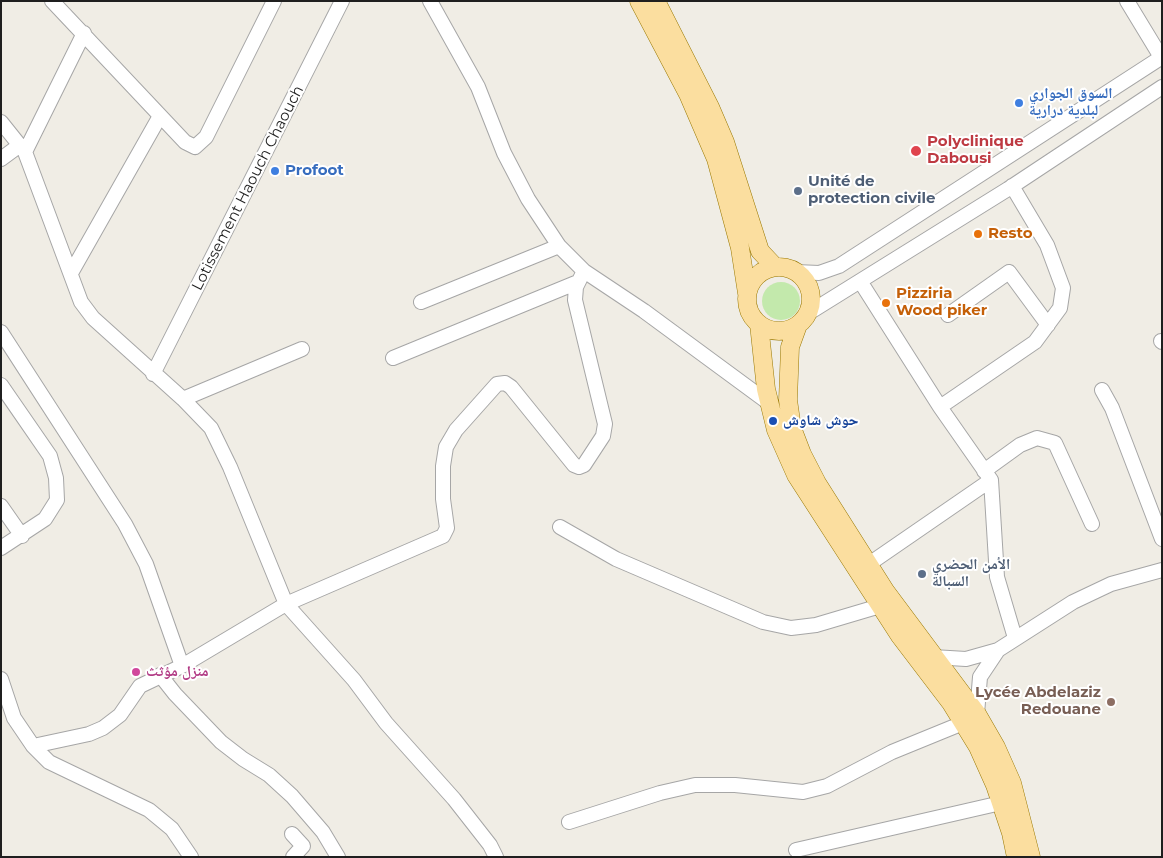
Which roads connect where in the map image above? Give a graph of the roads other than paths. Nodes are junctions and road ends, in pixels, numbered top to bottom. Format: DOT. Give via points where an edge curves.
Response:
graph roads {
  1 [pos="52,1"];
  2 [pos="274,1"];
  3 [pos="342,1"];
  4 [pos="430,1"];
  5 [pos="639,1"];
  6 [pos="656,1"];
  7 [pos="1127,1"];
  8 [pos="84,33"];
  9 [pos="1162,57"];
  10 [pos="1162,87"];
  11 [pos="160,116"];
  12 [pos="1,122"];
  13 [pos="23,148"];
  14 [pos="1,159"];
  15 [pos="1012,186"];
  16 [pos="559,246"];
  17 [pos="775,267"];
  18 [pos="796,272"];
  19 [pos="71,274"];
  20 [pos="581,276"];
  21 [pos="860,281"];
  22 [pos="747,294"];
  23 [pos="421,302"];
  24 [pos="948,315"];
  25 [pos="803,320"];
  26 [pos="759,324"];
  27 [pos="1048,325"];
  28 [pos="1,332"];
  29 [pos="302,349"];
  30 [pos="393,358"];
  31 [pos="154,374"];
  32 [pos="1,385"];
  33 [pos="1102,390"];
  34 [pos="183,399"];
  35 [pos="769,403"];
  36 [pos="940,408"];
  37 [pos="988,475"];
  38 [pos="1,506"];
  39 [pos="1092,524"];
  40 [pos="560,527"];
  41 [pos="22,536"];
  42 [pos="1162,539"];
  43 [pos="1,548"];
  44 [pos="868,564"];
  45 [pos="1162,570"];
  46 [pos="286,604"];
  47 [pos="880,606"];
  48 [pos="1015,638"];
  49 [pos="998,650"];
  50 [pos="933,657"];
  51 [pos="182,666"];
  52 [pos="160,675"];
  53 [pos="1,679"];
  54 [pos="970,719"];
  55 [pos="33,746"];
  56 [pos="1001,803"];
  57 [pos="569,822"];
  58 [pos="292,834"];
  59 [pos="796,850"];
  60 [pos="191,857"];
  61 [pos="293,857"];
  62 [pos="338,857"];
  63 [pos="496,857"];
  64 [pos="1016,857"];
  65 [pos="1031,857"];
  1 -- 8 [label="street"];
  2 -- 11 [label="street" via="206,137 195,147 185,142"];
  3 -- 31 [label="street, Lotissement Haouch Chaouch"];
  4 -- 16 [label="street" via="478,87 504,153 528,200"];
  5 -- 22 [label="main road" via="688,94 716,159 740,248"];
  6 -- 17 [label="main road" via="725,142 753,236 760,251"];
  7 -- 9 [label="street"];
  8 -- 11 [label="street"];
  8 -- 13 [label="street"];
  9 -- 18 [label="street" via="839,266 819,273"];
  10 -- 15 [label="street"];
  11 -- 19 [label="street"];
  12 -- 13 [label="street"];
  13 -- 14 [label="street"];
  13 -- 19 [label="street"];
  15 -- 21 [label="street"];
  15 -- 27 [label="street" via="1047,245 1063,288 1060,308"];
  16 -- 20 [label="street"];
  16 -- 23 [label="street"];
  17 -- 18 [label="main road"];
  17 -- 22 [label="main road" via="757,276"];
  18 -- 25 [label="main road" via="809,286 811,305"];
  19 -- 31 [label="street" via="81,302 93,318"];
  20 -- 30 [label="street"];
  20 -- 35 [label="street" via="675,333"];
  20 -- 46 [label="street" via="575,300 605,424 603,436 584,465 574,465 511,387 497,384 456,430 446,447 443,466 445,534"];
  21 -- 25 [label="street"];
  21 -- 36 [label="street"];
  22 -- 26 [label="main road" via="749,310"];
  24 -- 27 [label="street" via="1009,272"];
  25 -- 26 [label="main road" via="778,331"];
  25 -- 44 [label="main road" via="790,346 787,373 792,428 817,483"];
  26 -- 35 [label="main road"];
  27 -- 36 [label="street" via="1035,342"];
  28 -- 51 [label="street" via="125,524 146,564"];
  29 -- 34 [label="street"];
  31 -- 34 [label="street"];
  32 -- 41 [label="street" via="50,456 56,478 56,500 45,519"];
  33 -- 42 [label="street" via="1112,408"];
  34 -- 46 [label="street" via="211,428"];
  35 -- 47 [label="main road" via="776,430 796,475"];
  36 -- 37 [label="street"];
  37 -- 39 [label="street" via="1020,445 1037,438 1055,442"];
  37 -- 44 [label="street"];
  37 -- 48 [label="street" via="998,577"];
  38 -- 41 [label="street"];
  40 -- 47 [label="street" via="616,559 763,622 791,628 816,625"];
  41 -- 43 [label="street"];
  44 -- 50 [label="main road"];
  45 -- 48 [label="street" via="1111,584 1073,602"];
  46 -- 51 [label="street"];
  46 -- 63 [label="street" via="454,799"];
  47 -- 54 [label="main road"];
  48 -- 49 [label="street"];
  49 -- 50 [label="street" via="966,658"];
  49 -- 54 [label="street" via="980,677"];
  50 -- 54 [label="main road"];
  51 -- 52 [label="street"];
  52 -- 55 [label="street" via="140,686 120,715 103,728"];
  52 -- 62 [label="street" via="222,742 292,796 323,832"];
  53 -- 55 [label="street" via="14,718"];
  54 -- 56 [label="main road"];
  54 -- 57 [label="street" via="892,752 827,786 803,792 735,785 696,785"];
  54 -- 65 [label="main road" via="996,747 1012,783"];
  55 -- 60 [label="street" via="49,762 66,772 149,810 172,829"];
  56 -- 59 [label="street"];
  56 -- 64 [label="main road"];
  58 -- 61 [label="street" via="302,846"];
}
